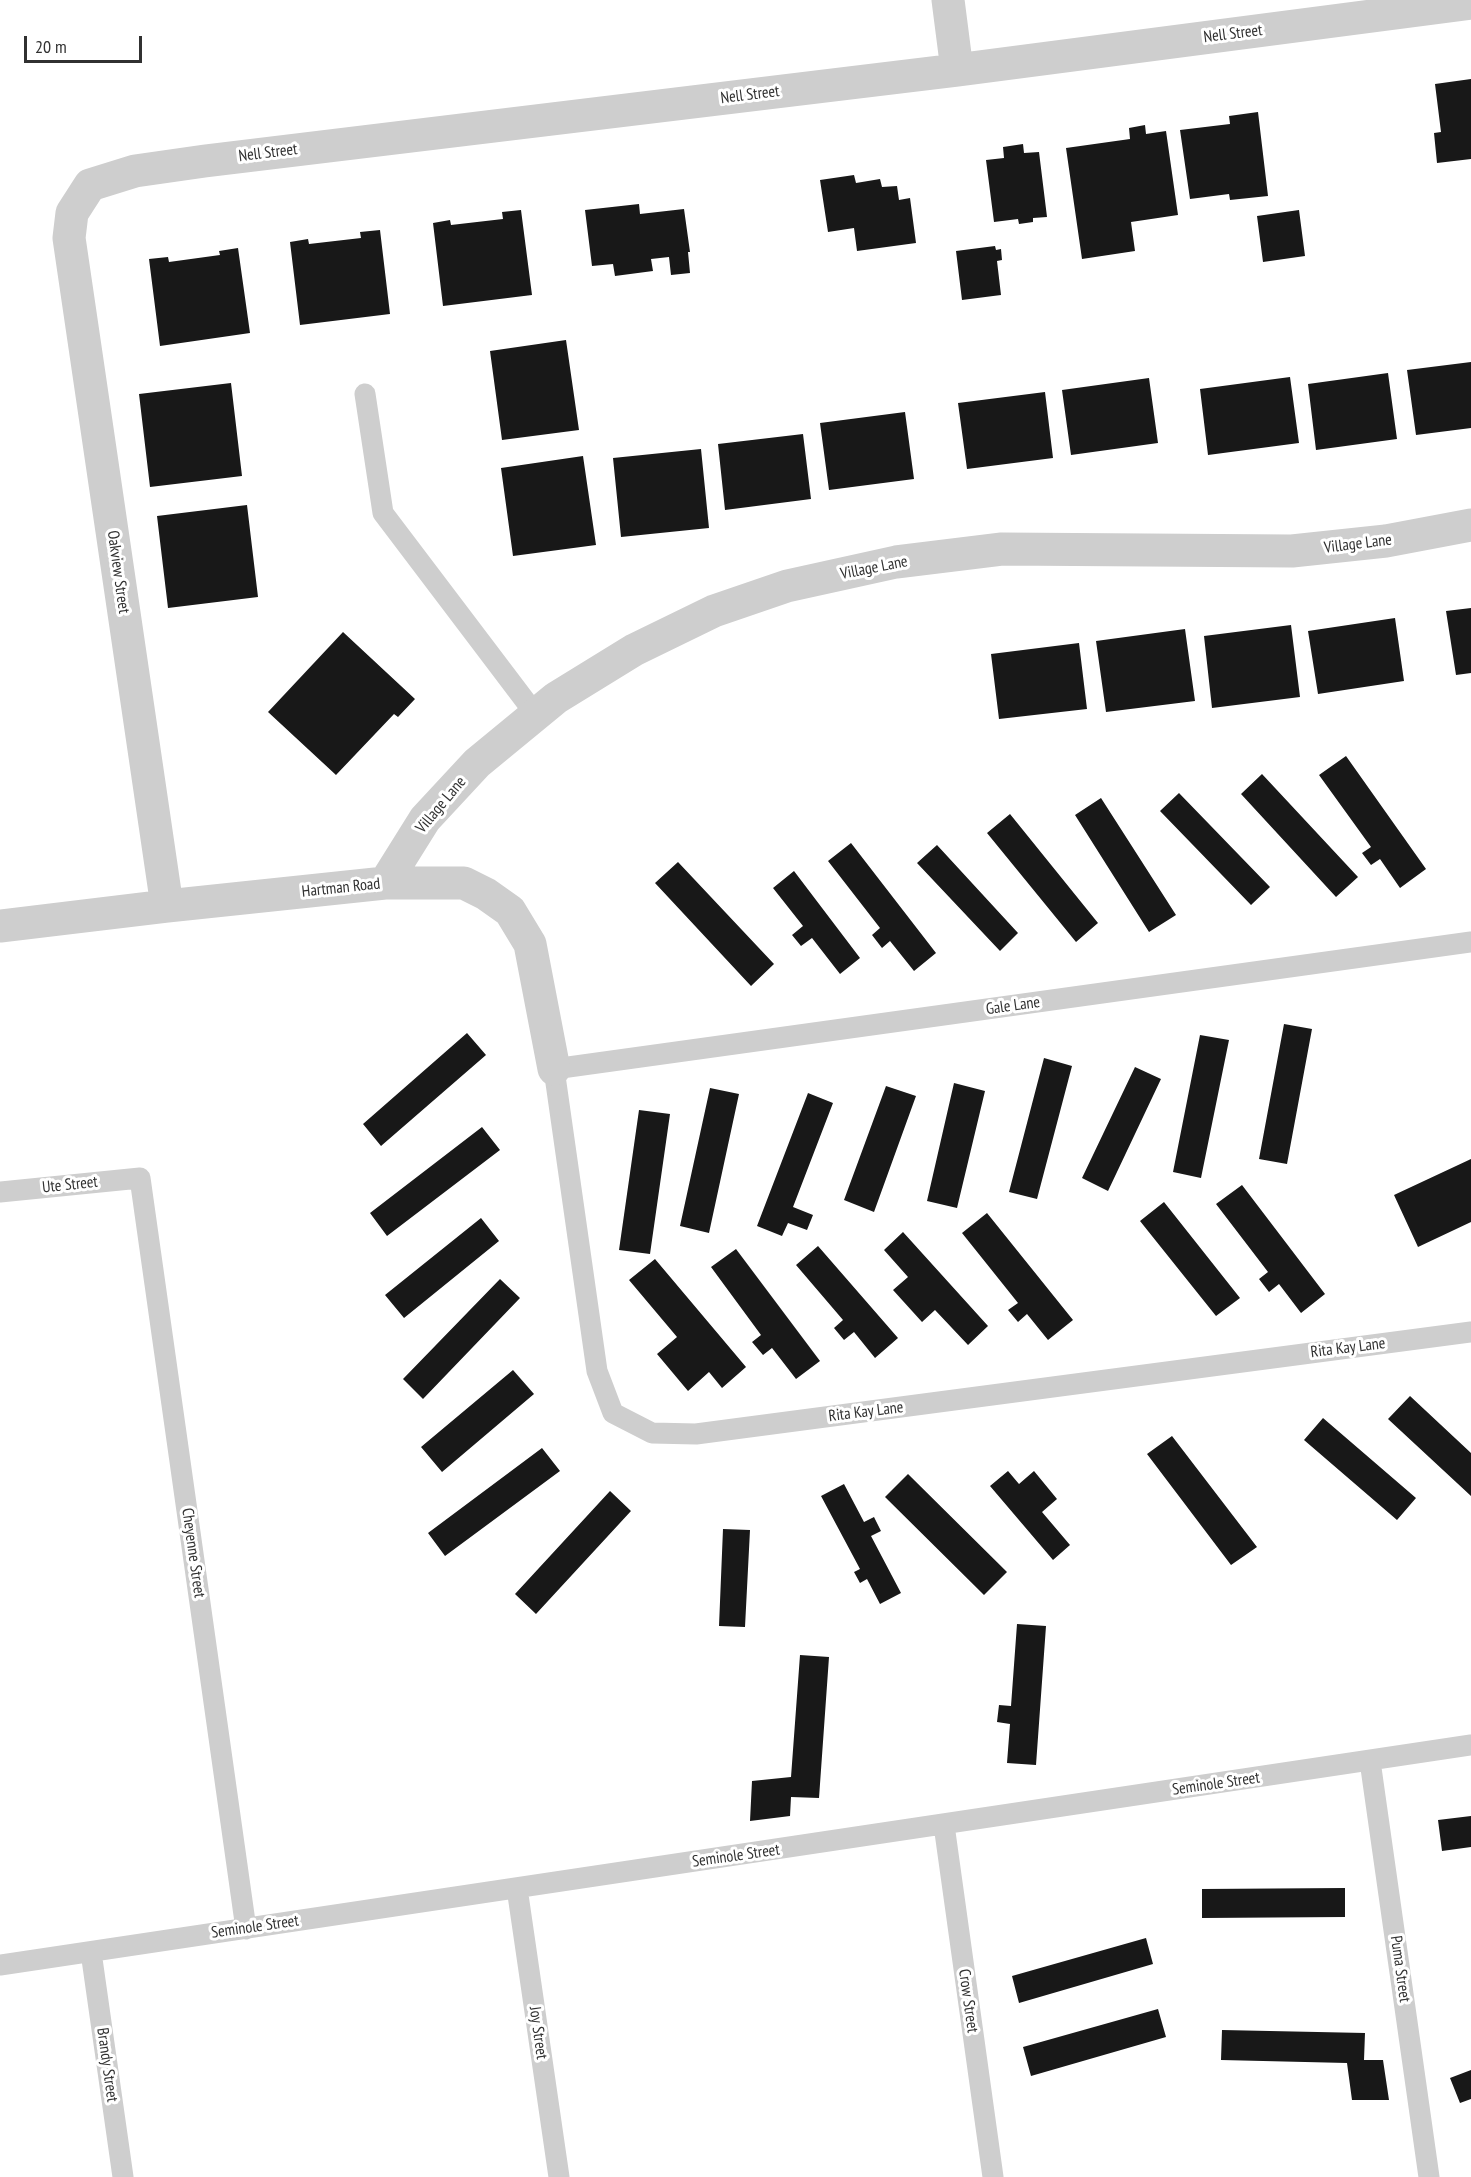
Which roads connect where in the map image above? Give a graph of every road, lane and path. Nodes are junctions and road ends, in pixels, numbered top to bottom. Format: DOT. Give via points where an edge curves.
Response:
graph roads {
  1 [pos="948,0"];
  2 [pos="1471,3"];
  3 [pos="957,70"];
  4 [pos="69,238"];
  5 [pos="365,394"];
  6 [pos="1471,525"];
  7 [pos="536,715"];
  8 [pos="385,883"];
  9 [pos="167,906"];
  10 [pos="0,926"];
  11 [pos="1471,942"];
  12 [pos="554,1069"];
  13 [pos="140,1178"];
  14 [pos="0,1192"];
  15 [pos="1471,1332"];
  16 [pos="1471,1745"];
  17 [pos="1370,1761"];
  18 [pos="944,1825"];
  19 [pos="517,1888"];
  20 [pos="246,1929"];
  21 [pos="91,1952"];
  22 [pos="0,1965"];
  23 [pos="123,2177"];
  24 [pos="560,2177"];
  25 [pos="993,2177"];
  26 [pos="1429,2177"];
  1 -- 3 [label="street"];
  2 -- 3 [label="street, Nell Street"];
  3 -- 4 [label="street, Nell Street" via="135,171 90,185 72,213"];
  4 -- 9 [label="street, Oakview Street"];
  5 -- 7 [label="lane" via="383,513"];
  6 -- 7 [label="street, Village Lane" via="1386,542 1292,551 1002,549 896,562 787,586 714,610 634,650 556,698"];
  7 -- 8 [label="street, Village Lane" via="477,763 425,819"];
  8 -- 9 [label="street, Hartman Road"];
  8 -- 12 [label="street, Hartman Road" via="464,883 510,911 530,944"];
  9 -- 10 [label="street, Hartman Road"];
  11 -- 12 [label="lane, Gale Lane"];
  12 -- 15 [label="lane, Rita Kay Lane" via="597,1371 614,1413 652,1433 696,1434"];
  13 -- 14 [label="lane, Ute Street"];
  13 -- 20 [label="lane, Cheyenne Street"];
  16 -- 17 [label="lane, Seminole Street"];
  17 -- 18 [label="lane, Seminole Street"];
  17 -- 26 [label="lane, Puma Street"];
  18 -- 19 [label="lane, Seminole Street"];
  18 -- 25 [label="lane, Crow Street"];
  19 -- 20 [label="lane, Seminole Street"];
  19 -- 24 [label="lane, Joy Street"];
  20 -- 21 [label="lane, Seminole Street"];
  21 -- 22 [label="lane, Seminole Street"];
  21 -- 23 [label="lane, Brandy Street"];
}
